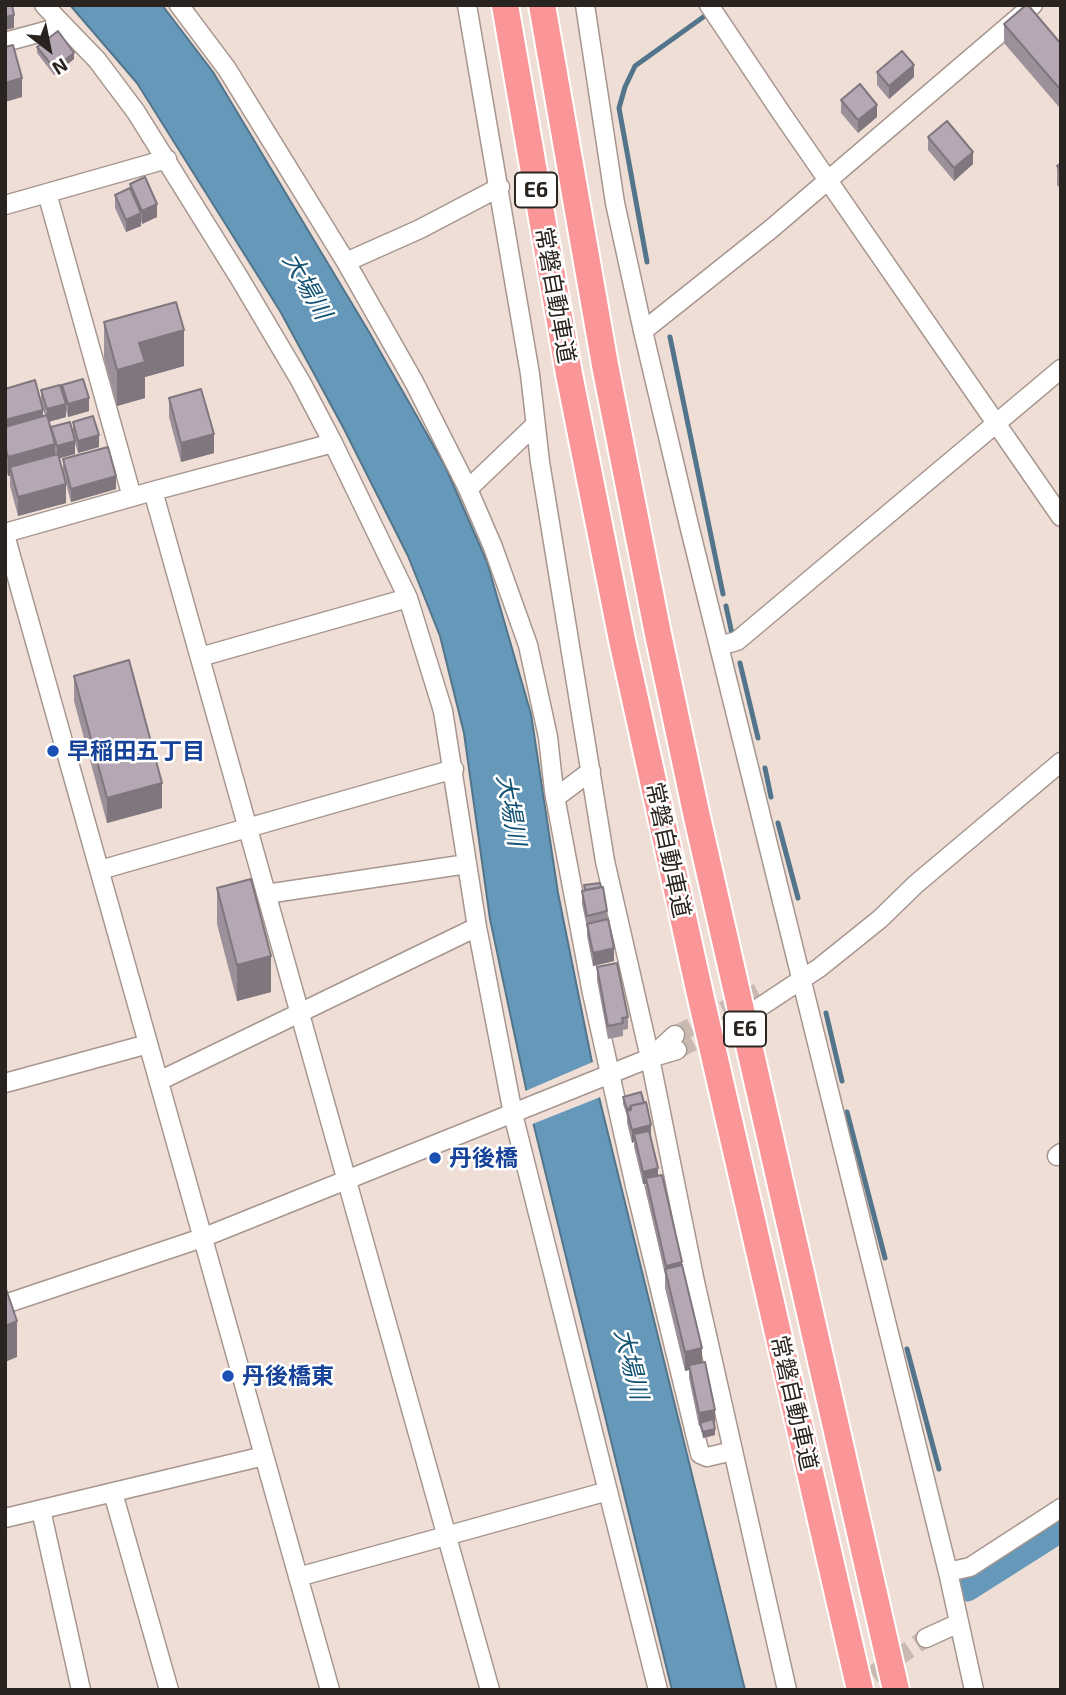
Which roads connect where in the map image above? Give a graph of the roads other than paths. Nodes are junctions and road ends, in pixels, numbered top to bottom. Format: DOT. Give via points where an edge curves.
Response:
graph roads {
  1 [pos="44,5"];
  2 [pos="179,5"];
  3 [pos="467,5"];
  4 [pos="505,5"];
  5 [pos="542,5"];
  6 [pos="585,5"];
  7 [pos="709,5"];
  8 [pos="1033,5"];
  9 [pos="64,26"];
  10 [pos="5,42"];
  11 [pos="167,159"];
  12 [pos="828,179"];
  13 [pos="500,187"];
  14 [pos="47,193"];
  15 [pos="5,205"];
  16 [pos="346,261"];
  17 [pos="643,331"];
  18 [pos="1061,369"];
  19 [pos="996,424"];
  20 [pos="535,425"];
  21 [pos="333,443"];
  22 [pos="468,489"];
  23 [pos="153,491"];
  24 [pos="132,497"];
  25 [pos="1061,517"];
  26 [pos="5,534"];
  27 [pos="408,598"];
  28 [pos="719,646"];
  29 [pos="200,657"];
  30 [pos="1061,762"];
  31 [pos="454,769"];
  32 [pos="590,771"];
  33 [pos="555,798"];
  34 [pos="248,828"];
  35 [pos="467,864"];
  36 [pos="100,870"];
  37 [pos="266,894"];
  38 [pos="477,927"];
  39 [pos="801,979"];
  40 [pos="759,1000"];
  41 [pos="300,1013"];
  42 [pos="676,1043"];
  43 [pos="148,1044"];
  44 [pos="650,1058"];
  45 [pos="607,1076"];
  46 [pos="159,1081"];
  47 [pos="5,1083"];
  48 [pos="517,1113"];
  49 [pos="348,1180"];
  50 [pos="202,1238"];
  51 [pos="5,1304"];
  52 [pos="733,1451"];
  53 [pos="264,1456"];
  54 [pos="608,1491"];
  55 [pos="114,1493"];
  56 [pos="1061,1508"];
  57 [pos="41,1510"];
  58 [pos="5,1518"];
  59 [pos="447,1537"];
  60 [pos="948,1572"];
  61 [pos="298,1577"];
  62 [pos="959,1623"];
  63 [pos="926,1638"];
  64 [pos="81,1690"];
  65 [pos="169,1690"];
  66 [pos="330,1690"];
  67 [pos="490,1690"];
  68 [pos="658,1690"];
  69 [pos="787,1690"];
  70 [pos="860,1690"];
  71 [pos="896,1690"];
  72 [pos="974,1690"];
  1 -- 9 [label="street"];
  2 -- 16 [label="street" via="227,69"];
  3 -- 13 [label="street"];
  4 -- 70 [label="highway, 常磐自動車道 / E6" via="569,374 622,640"];
  5 -- 71 [label="highway, 常磐自動車道 / E6" via="658,634"];
  6 -- 17 [label="street" via="615,203"];
  7 -- 12 [label="street"];
  8 -- 12 [label="street"];
  9 -- 10 [label="street"];
  9 -- 11 [label="street" via="97,60"];
  11 -- 14 [label="street"];
  11 -- 21 [label="street" via="281,347"];
  12 -- 17 [label="street"];
  12 -- 19 [label="street"];
  13 -- 16 [label="street"];
  13 -- 20 [label="street"];
  14 -- 15 [label="street"];
  14 -- 24 [label="street"];
  16 -- 22 [label="street"];
  17 -- 28 [label="street"];
  18 -- 19 [label="street"];
  19 -- 25 [label="street"];
  19 -- 28 [label="street" via="737,641"];
  20 -- 22 [label="street"];
  20 -- 32 [label="street"];
  21 -- 23 [label="street"];
  21 -- 27 [label="street"];
  22 -- 33 [label="street" via="528,645 548,737"];
  23 -- 24 [label="street"];
  23 -- 29 [label="street"];
  24 -- 26 [label="street"];
  26 -- 36 [label="street"];
  27 -- 29 [label="street"];
  27 -- 31 [label="street" via="443,711"];
  28 -- 39 [label="street"];
  29 -- 34 [label="street"];
  30 -- 39 [label="street" via="880,919"];
  31 -- 34 [label="street"];
  31 -- 35 [label="street"];
  32 -- 33 [label="street"];
  32 -- 44 [label="street" via="605,861"];
  33 -- 45 [label="street"];
  34 -- 36 [label="street"];
  34 -- 37 [label="street"];
  35 -- 37 [label="street"];
  35 -- 38 [label="street"];
  36 -- 43 [label="street"];
  37 -- 41 [label="street"];
  38 -- 41 [label="street"];
  38 -- 48 [label="street"];
  39 -- 40 [label="street"];
  39 -- 60 [label="street"];
  41 -- 46 [label="street"];
  41 -- 49 [label="street"];
  42 -- 44 [label="street"];
  43 -- 46 [label="street"];
  43 -- 47 [label="street"];
  44 -- 45 [label="street"];
  44 -- 52 [label="street"];
  45 -- 48 [label="street"];
  45 -- 52 [label="street" via="700,1454 707,1457"];
  46 -- 50 [label="street"];
  48 -- 49 [label="street"];
  48 -- 54 [label="street"];
  49 -- 50 [label="street"];
  49 -- 59 [label="street"];
  50 -- 51 [label="street"];
  50 -- 53 [label="street"];
  52 -- 69 [label="street"];
  53 -- 55 [label="street"];
  53 -- 61 [label="street"];
  54 -- 59 [label="street"];
  54 -- 68 [label="street"];
  55 -- 57 [label="street"];
  55 -- 65 [label="street"];
  56 -- 60 [label="street" via="970,1567"];
  57 -- 58 [label="street"];
  57 -- 64 [label="street"];
  59 -- 61 [label="street"];
  59 -- 67 [label="street"];
  60 -- 62 [label="street"];
  61 -- 66 [label="street"];
  62 -- 63 [label="street"];
  62 -- 72 [label="street"];
}
